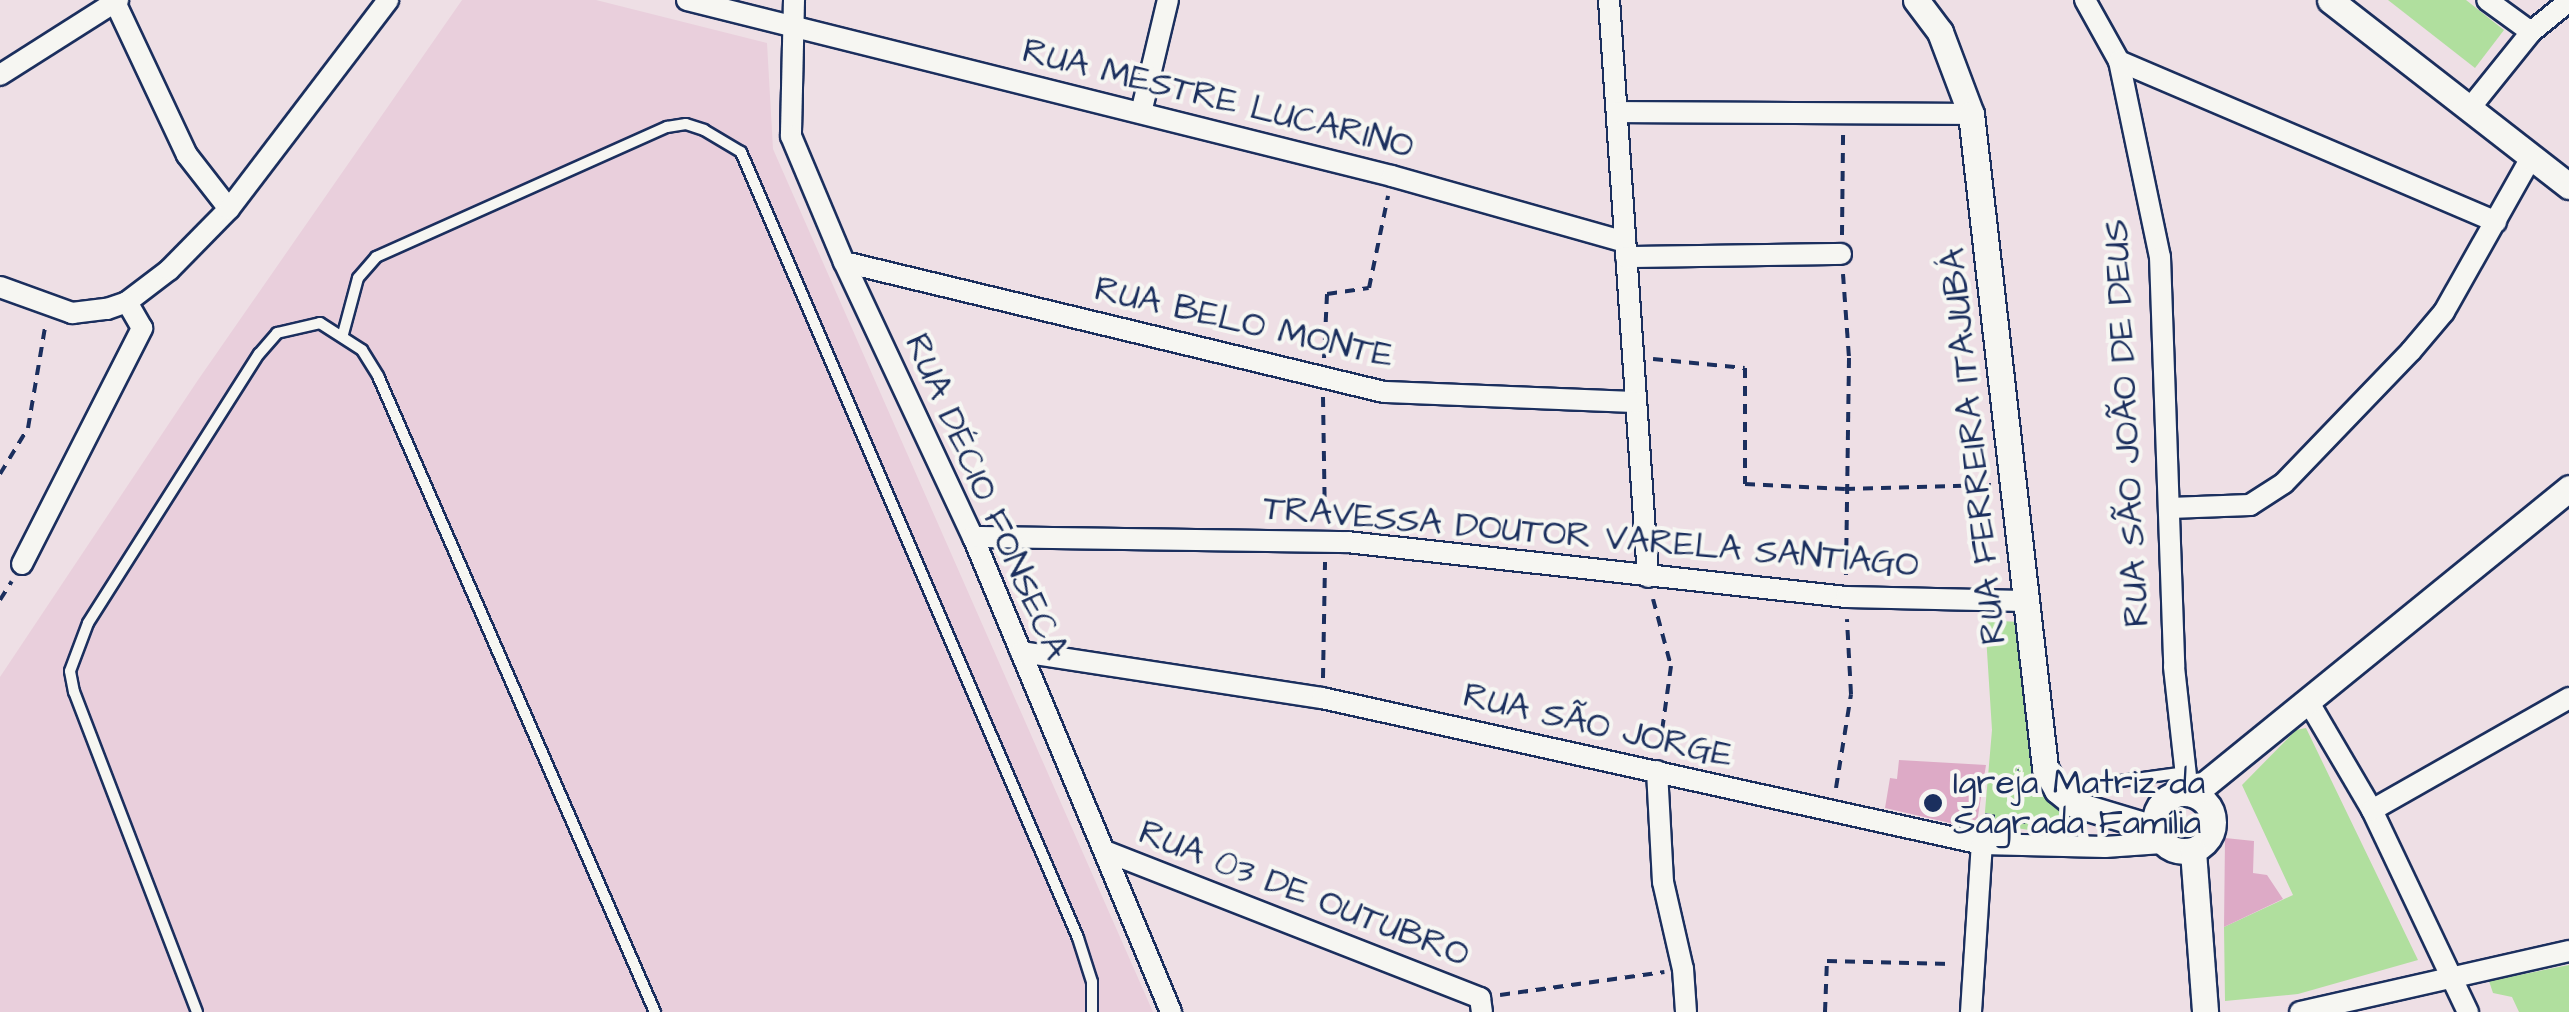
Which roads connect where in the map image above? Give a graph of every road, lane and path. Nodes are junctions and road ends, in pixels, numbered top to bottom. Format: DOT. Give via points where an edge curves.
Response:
graph roads {
  1 [pos="388,0"];
  2 [pos="687,0"];
  3 [pos="794,0"];
  4 [pos="1168,0"];
  5 [pos="1610,0"];
  6 [pos="1916,0"];
  7 [pos="2085,0"];
  8 [pos="2330,0"];
  9 [pos="2487,0"];
  10 [pos="116,1"];
  11 [pos="2569,1"];
  12 [pos="793,26"];
  13 [pos="2531,32"];
  14 [pos="2119,62"];
  15 [pos="0,75"];
  16 [pos="2470,108"];
  17 [pos="1618,112"];
  18 [pos="1141,113"];
  19 [pos="1844,114"];
  20 [pos="1970,114"];
  21 [pos="2532,156"];
  22 [pos="1392,176"];
  23 [pos="2569,186"];
  24 [pos="229,208"];
  25 [pos="2496,222"];
  26 [pos="1625,250"];
  27 [pos="1841,254"];
  28 [pos="844,262"];
  29 [pos="0,287"];
  30 [pos="126,302"];
  31 [pos="49,306"];
  32 [pos="342,334"];
  33 [pos="1633,357"];
  34 [pos="1322,380"];
  35 [pos="1636,402"];
  36 [pos="0,474"];
  37 [pos="2010,485"];
  38 [pos="2569,488"];
  39 [pos="1845,489"];
  40 [pos="2170,508"];
  41 [pos="973,537"];
  42 [pos="1325,542"];
  43 [pos="22,564"];
  44 [pos="1648,577"];
  45 [pos="1846,597"];
  46 [pos="2024,600"];
  47 [pos="1021,652"];
  48 [pos="1322,698"];
  49 [pos="2569,698"];
  50 [pos="2308,702"];
  51 [pos="1657,771"];
  52 [pos="2189,786"];
  53 [pos="2057,790"];
  54 [pos="2372,810"];
  55 [pos="1832,813"];
  56 [pos="2158,835"];
  57 [pos="1982,844"];
  58 [pos="2193,850"];
  59 [pos="1105,851"];
  60 [pos="2569,951"];
  61 [pos="1974,964"];
  62 [pos="1684,969"];
  63 [pos="2450,978"];
  64 [pos="1481,1005"];
  65 [pos="197,1012"];
  66 [pos="655,1012"];
  67 [pos="1092,1012"];
  68 [pos="1171,1012"];
  69 [pos="1686,1012"];
  70 [pos="1825,1012"];
  71 [pos="1972,1012"];
  72 [pos="2205,1012"];
  73 [pos="2303,1012"];
  74 [pos="2468,1012"];
  1 -- 24 [label="street"];
  2 -- 12 [label="street, RUA MESTRE LUCARINO"];
  3 -- 12 [label="street, RUA DÉCIO FONSECA"];
  4 -- 18 [label="street"];
  5 -- 17 [label="street"];
  6 -- 20 [label="street, RUA FERREIRA ITAJUBÁ" via="1940,32"];
  7 -- 14 [label="street, RUA SÃO JOÃO DE DEUS"];
  8 -- 16 [label="street"];
  9 -- 13 [label="street"];
  10 -- 15 [label="street"];
  10 -- 24 [label="street" via="187,154"];
  11 -- 13 [label="street"];
  12 -- 18 [label="street, RUA MESTRE LUCARINO"];
  12 -- 28 [label="street, RUA DÉCIO FONSECA" via="791,136"];
  13 -- 16 [label="street"];
  14 -- 25 [label="street"];
  14 -- 40 [label="street, RUA SÃO JOÃO DE DEUS" via="2160,257"];
  16 -- 21 [label="street"];
  17 -- 19 [label="street"];
  17 -- 26 [label="street"];
  18 -- 22 [label="street, RUA MESTRE LUCARINO"];
  19 -- 20 [label="street"];
  19 -- 27 [label="path"];
  20 -- 37 [label="street, RUA FERREIRA ITAJUBÁ"];
  21 -- 23 [label="street"];
  21 -- 25 [label="street"];
  22 -- 26 [label="street, RUA MESTRE LUCARINO"];
  22 -- 34 [label="path" via="1370,288 1327,294"];
  24 -- 30 [label="street"];
  25 -- 40 [label="street" via="2422,338 2284,482 2250,505"];
  26 -- 27 [label="street, RUA MESTRE LUCARINO"];
  26 -- 33 [label="street"];
  27 -- 39 [label="path" via="1849,358"];
  28 -- 34 [label="street, RUA BELO MONTE"];
  28 -- 41 [label="street, RUA DÉCIO FONSECA"];
  29 -- 31 [label="street"];
  30 -- 31 [label="street" via="90,312"];
  30 -- 43 [label="street" via="142,328"];
  31 -- 36 [label="path" via="28,428"];
  32 -- 65 [label="lane" via="320,323 296,326 276,333 259,354 88,623 70,670"];
  32 -- 66 [label="lane" via="378,376"];
  32 -- 67 [label="lane" via="358,278 376,257 667,127 704,130 740,152 1078,938 1092,982"];
  33 -- 35 [label="street"];
  33 -- 39 [label="path" via="1746,368 1745,484"];
  34 -- 35 [label="street, RUA BELO MONTE" via="1384,392"];
  34 -- 42 [label="path"];
  35 -- 44 [label="street"];
  37 -- 39 [label="path"];
  37 -- 46 [label="street, RUA FERREIRA ITAJUBÁ"];
  38 -- 50 [label="street"];
  39 -- 45 [label="path"];
  40 -- 52 [label="street, RUA SÃO JOÃO DE DEUS" via="2174,667"];
  41 -- 42 [label="street, TRAVESSA DOUTOR VARELA SANTIAGO"];
  41 -- 47 [label="street, RUA DÉCIO FONSECA"];
  42 -- 44 [label="street, TRAVESSA DOUTOR VARELA SANTIAGO"];
  42 -- 48 [label="path"];
  44 -- 45 [label="street, TRAVESSA DOUTOR VARELA SANTIAGO"];
  44 -- 51 [label="path" via="1670,666"];
  45 -- 46 [label="street, TRAVESSA DOUTOR VARELA SANTIAGO"];
  45 -- 55 [label="path" via="1851,694"];
  46 -- 53 [label="street, RUA FERREIRA ITAJUBÁ" via="2044,768"];
  47 -- 48 [label="street, RUA SÃO JORGE"];
  47 -- 59 [label="street, RUA DÉCIO FONSECA"];
  48 -- 51 [label="street, RUA SÃO JORGE"];
  49 -- 54 [label="street"];
  50 -- 52 [label="street"];
  50 -- 54 [label="street"];
  51 -- 55 [label="street, RUA SÃO JORGE"];
  51 -- 62 [label="street" via="1663,882"];
  52 -- 53 [label="lane"];
  52 -- 56 [label="street" via="2155,812"];
  52 -- 58 [label="street" via="2213,815 2206,843"];
  53 -- 56 [label="street" via="2074,804"];
  54 -- 63 [label="street"];
  55 -- 57 [label="street, RUA SÃO JORGE"];
  56 -- 57 [label="street, RUA SÃO JORGE" via="2090,847"];
  56 -- 58 [label="street" via="2176,851"];
  57 -- 61 [label="street"];
  58 -- 72 [label="street"];
  59 -- 64 [label="street, RUA 03 DE OUTUBRO"];
  59 -- 68 [label="street, RUA DÉCIO FONSECA"];
  60 -- 63 [label="street"];
  61 -- 70 [label="path" via="1827,961"];
  61 -- 71 [label="street"];
  62 -- 64 [label="path"];
  62 -- 69 [label="street"];
  63 -- 73 [label="street"];
  63 -- 74 [label="street"];
}
